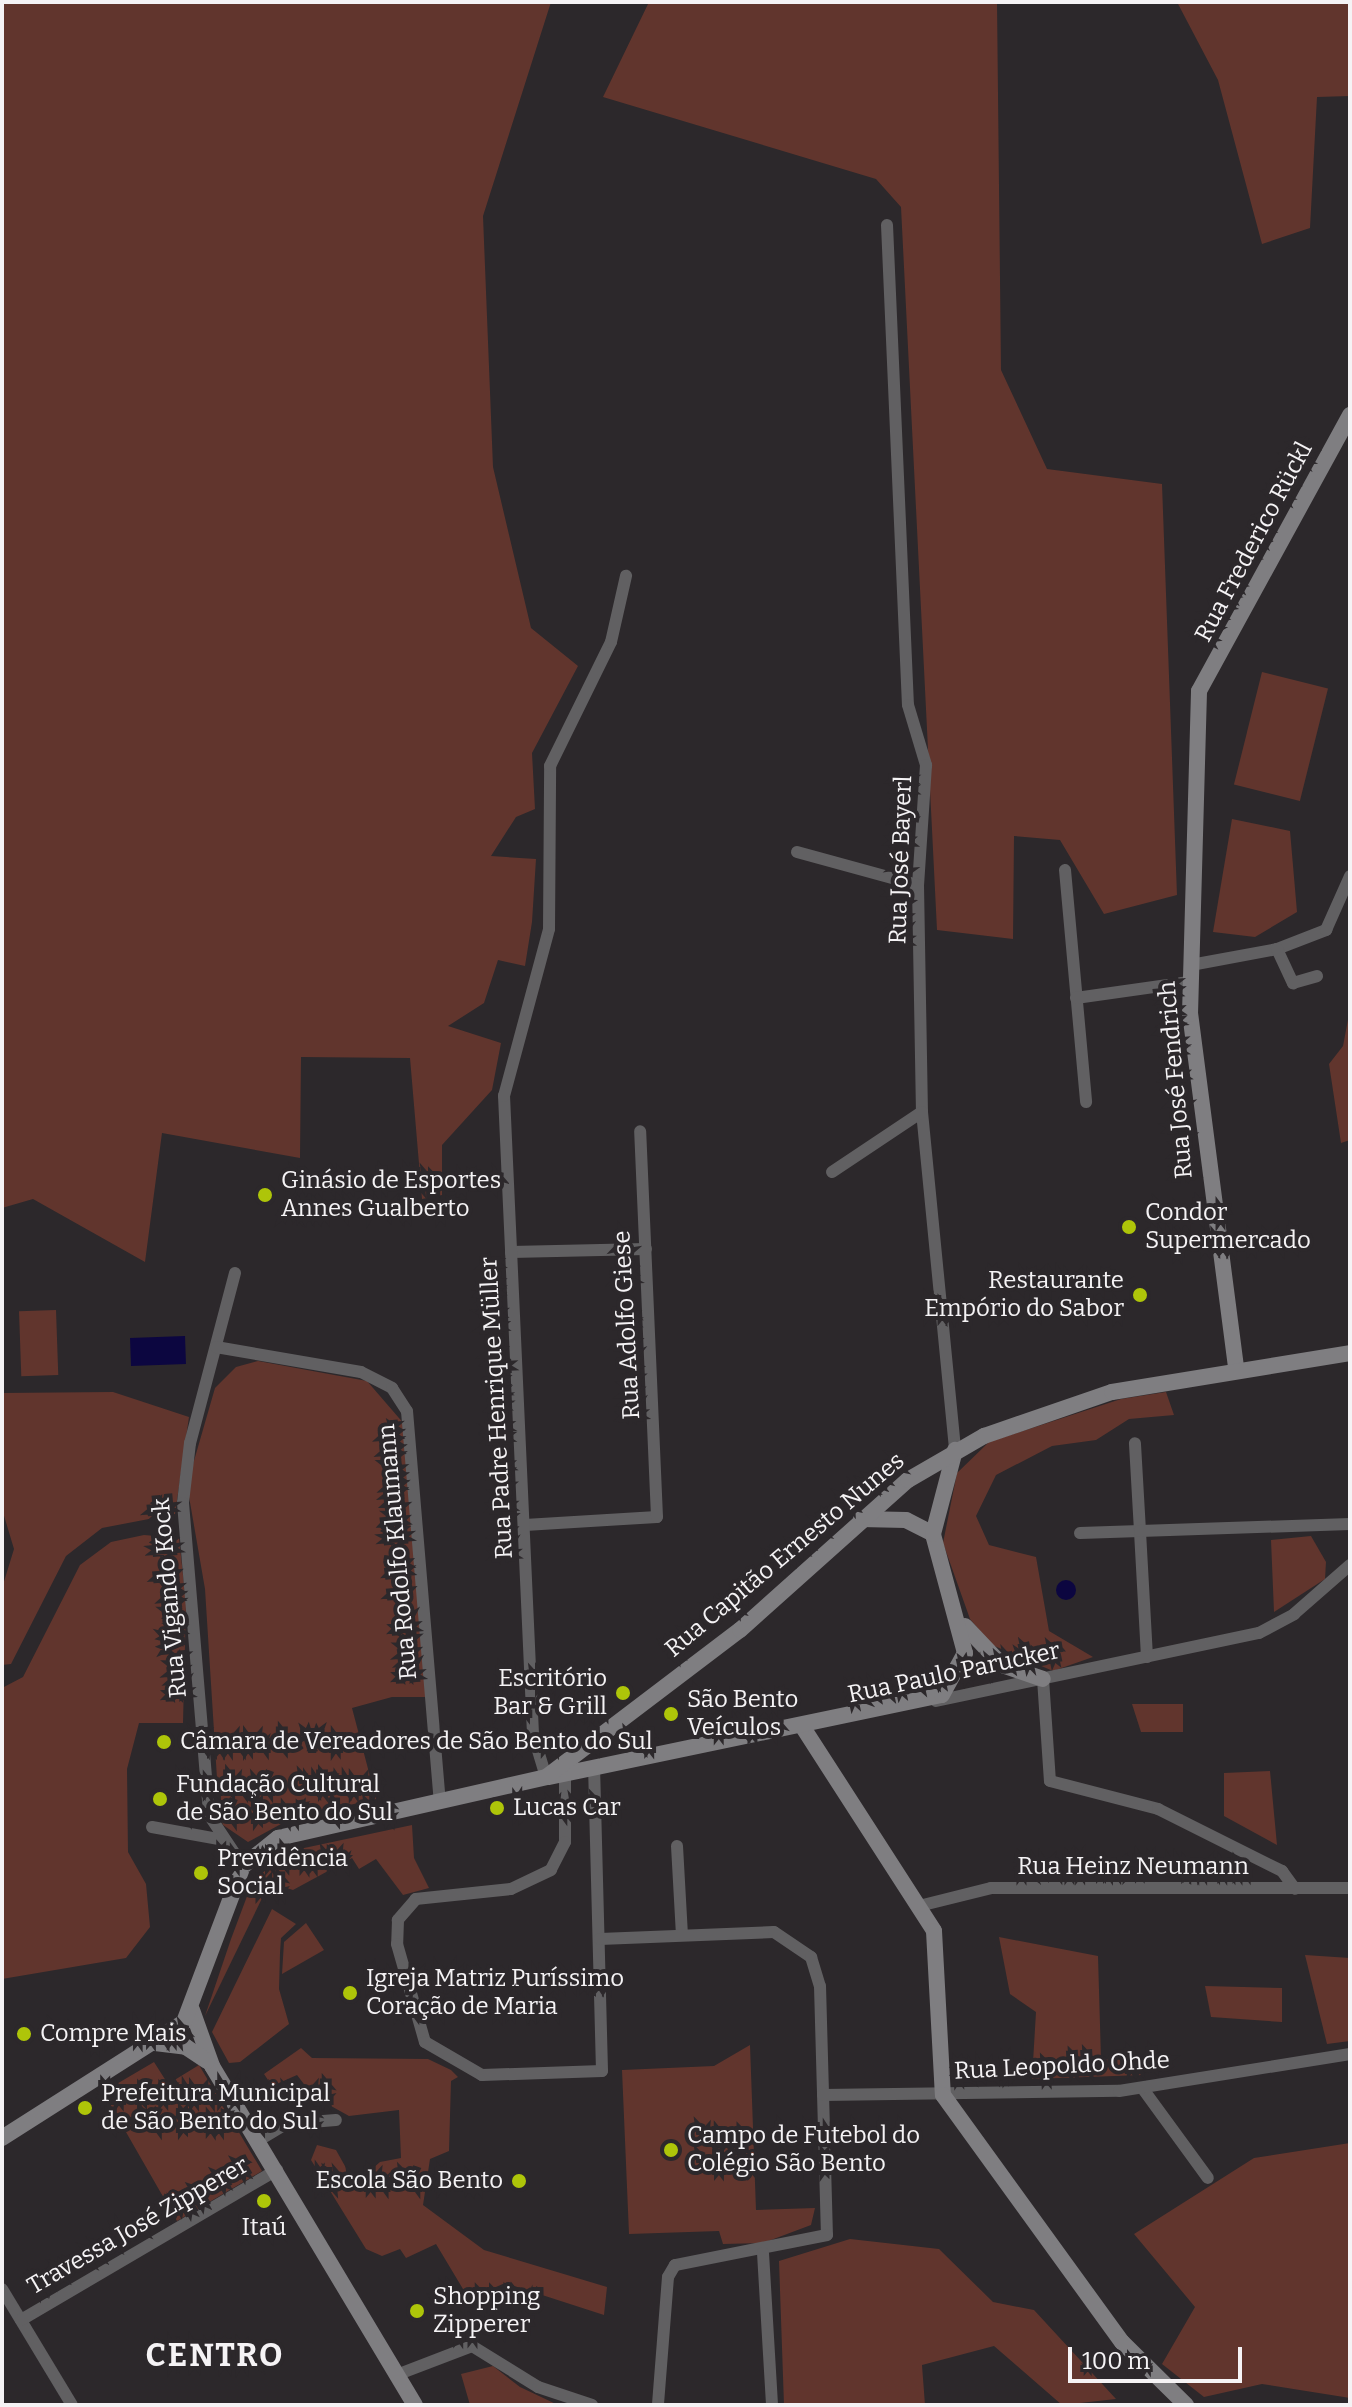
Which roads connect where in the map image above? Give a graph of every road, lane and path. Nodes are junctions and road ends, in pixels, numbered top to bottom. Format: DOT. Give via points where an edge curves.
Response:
graph roads {
  1 [pos="887,225"];
  2 [pos="1350,415"];
  3 [pos="626,576"];
  4 [pos="1199,691"];
  5 [pos="797,852"];
  6 [pos="1065,870"];
  7 [pos="1350,876"];
  8 [pos="918,885"];
  9 [pos="1277,949"];
  10 [pos="1191,965"];
  11 [pos="1317,976"];
  12 [pos="1189,982"];
  13 [pos="1076,998"];
  14 [pos="1086,1102"];
  15 [pos="922,1112"];
  16 [pos="640,1131"];
  17 [pos="832,1172"];
  18 [pos="646,1249"];
  19 [pos="511,1252"];
  20 [pos="235,1273"];
  21 [pos="216,1347"];
  22 [pos="1350,1353"];
  23 [pos="1236,1367"];
  24 [pos="1135,1443"];
  25 [pos="955,1450"];
  26 [pos="861,1519"];
  27 [pos="1350,1524"];
  28 [pos="525,1525"];
  29 [pos="1140,1531"];
  30 [pos="1080,1533"];
  31 [pos="933,1534"];
  32 [pos="1350,1565"];
  33 [pos="962,1621"];
  34 [pos="1147,1657"];
  35 [pos="1043,1679"];
  36 [pos="926,1703"];
  37 [pos="804,1729"];
  38 [pos="585,1746"];
  39 [pos="594,1769"];
  40 [pos="553,1773"];
  41 [pos="560,1797"];
  42 [pos="440,1803"];
  43 [pos="152,1827"];
  44 [pos="219,1839"];
  45 [pos="677,1846"];
  46 [pos="243,1866"];
  47 [pos="1350,1888"];
  48 [pos="1295,1889"];
  49 [pos="919,1906"];
  50 [pos="682,1935"];
  51 [pos="600,1939"];
  52 [pos="192,2010"];
  53 [pos="154,2043"];
  54 [pos="1350,2054"];
  55 [pos="212,2066"];
  56 [pos="1143,2089"];
  57 [pos="823,2095"];
  58 [pos="943,2095"];
  59 [pos="336,2120"];
  60 [pos="2,2138"];
  61 [pos="259,2140"];
  62 [pos="277,2170"];
  63 [pos="1208,2178"];
  64 [pos="763,2253"];
  65 [pos="2,2289"];
  66 [pos="21,2320"];
  67 [pos="399,2374"];
  68 [pos="72,2405"];
  69 [pos="415,2405"];
  70 [pos="592,2405"];
  71 [pos="658,2405"];
  72 [pos="772,2405"];
  73 [pos="1186,2405"];
  1 -- 8 [label="street, Rua José Bayerl" via="908,705 926,765"];
  2 -- 4 [label="main road, Rua Frederico Rückl"];
  3 -- 19 [label="street, Rua Padre Henrique Müller" via="611,642 550,766 551,913 504,1088"];
  4 -- 10 [label="main road, Rua José Fendrich" via="1201,837"];
  5 -- 8 [label="street"];
  6 -- 13 [label="street"];
  7 -- 9 [label="street" via="1326,930"];
  8 -- 15 [label="street, Rua José Bayerl"];
  9 -- 10 [label="street"];
  9 -- 11 [label="street" via="1293,983"];
  10 -- 12 [label="main road, Rua José Fendrich"];
  12 -- 13 [label="street"];
  12 -- 23 [label="main road, Rua José Fendrich" via="1199,1115"];
  13 -- 14 [label="street"];
  15 -- 17 [label="street"];
  15 -- 25 [label="street, Rua José Bayerl"];
  16 -- 18 [label="street, Rua Adolfo Giese"];
  18 -- 19 [label="street"];
  18 -- 28 [label="street, Rua Adolfo Giese" via="657,1517"];
  19 -- 28 [label="street, Rua Padre Henrique Müller"];
  20 -- 21 [label="street, Rua Vigando Kock"];
  21 -- 42 [label="street, Rua Rodolfo Klaumann" via="361,1372 392,1388 407,1411"];
  21 -- 44 [label="street, Rua Vigando Kock" via="187,1456 183,1503 207,1801"];
  22 -- 23 [label="main road, Rua Capitão Ernesto Nunes"];
  23 -- 25 [label="main road, Rua Capitão Ernesto Nunes" via="1084,1400"];
  24 -- 29 [label="street"];
  25 -- 26 [label="main road, Rua Capitão Ernesto Nunes"];
  25 -- 31 [label="main road"];
  26 -- 31 [label="main road" via="906,1520"];
  26 -- 38 [label="main road, Rua Capitão Ernesto Nunes" via="740,1630"];
  27 -- 29 [label="street"];
  28 -- 40 [label="street, Rua Padre Henrique Müller" via="533,1734"];
  29 -- 30 [label="street"];
  29 -- 34 [label="street"];
  31 -- 33 [label="main road"];
  32 -- 34 [label="street, Rua Paulo Parucker" via="1268,1630"];
  33 -- 35 [label="main road" via="1002,1665"];
  33 -- 36 [label="main road" via="959,1671"];
  34 -- 35 [label="street, Rua Paulo Parucker"];
  35 -- 36 [label="street, Rua Paulo Parucker"];
  35 -- 48 [label="street" via="1050,1781 1158,1809 1282,1871"];
  36 -- 37 [label="main road, Rua Paulo Parucker"];
  37 -- 39 [label="main road, Rua Paulo Parucker"];
  37 -- 49 [label="main road"];
  38 -- 39 [label="main road" via="582,1761"];
  38 -- 40 [label="main road, Rua Capitão Ernesto Nunes"];
  39 -- 40 [label="main road, Rua Paulo Parucker"];
  39 -- 51 [label="street"];
  40 -- 41 [label="street"];
  40 -- 41 [label="street"];
  40 -- 42 [label="main road, Rua Capitão Ernesto Nunes"];
  41 -- 51 [label="street" via="565,1842 540,1878 511,1889 427,1896 402,1911 397,1944 425,2042 482,2075 602,2071"];
  42 -- 46 [label="main road, Rua Capitão Ernesto Nunes" via="290,1832"];
  43 -- 44 [label="street"];
  44 -- 46 [label="street, Rua Vigando Kock"];
  45 -- 50 [label="street"];
  46 -- 52 [label="main road"];
  47 -- 48 [label="street, Rua Heinz Neumann"];
  48 -- 49 [label="street, Rua Heinz Neumann" via="991,1888"];
  49 -- 58 [label="main road" via="939,1951"];
  50 -- 51 [label="street"];
  50 -- 57 [label="street" via="774,1932 802,1947 818,1977"];
  52 -- 53 [label="main road"];
  52 -- 55 [label="main road"];
  53 -- 55 [label="main road" via="186,2047"];
  53 -- 60 [label="main road"];
  54 -- 56 [label="street, Rua Leopoldo Ohde"];
  55 -- 61 [label="main road"];
  56 -- 58 [label="street, Rua Leopoldo Ohde"];
  56 -- 63 [label="street"];
  57 -- 58 [label="street, Rua Leopoldo Ohde"];
  57 -- 64 [label="street" via="827,2235"];
  58 -- 73 [label="main road" via="1122,2342"];
  59 -- 61 [label="street" via="286,2124"];
  61 -- 62 [label="main road"];
  62 -- 66 [label="street, Travessa José Zipperer"];
  62 -- 67 [label="main road"];
  64 -- 71 [label="street" via="691,2259 671,2271"];
  64 -- 72 [label="street"];
  65 -- 66 [label="street"];
  66 -- 68 [label="street"];
  67 -- 69 [label="main road"];
  67 -- 70 [label="street" via="472,2346 538,2387"];
}
